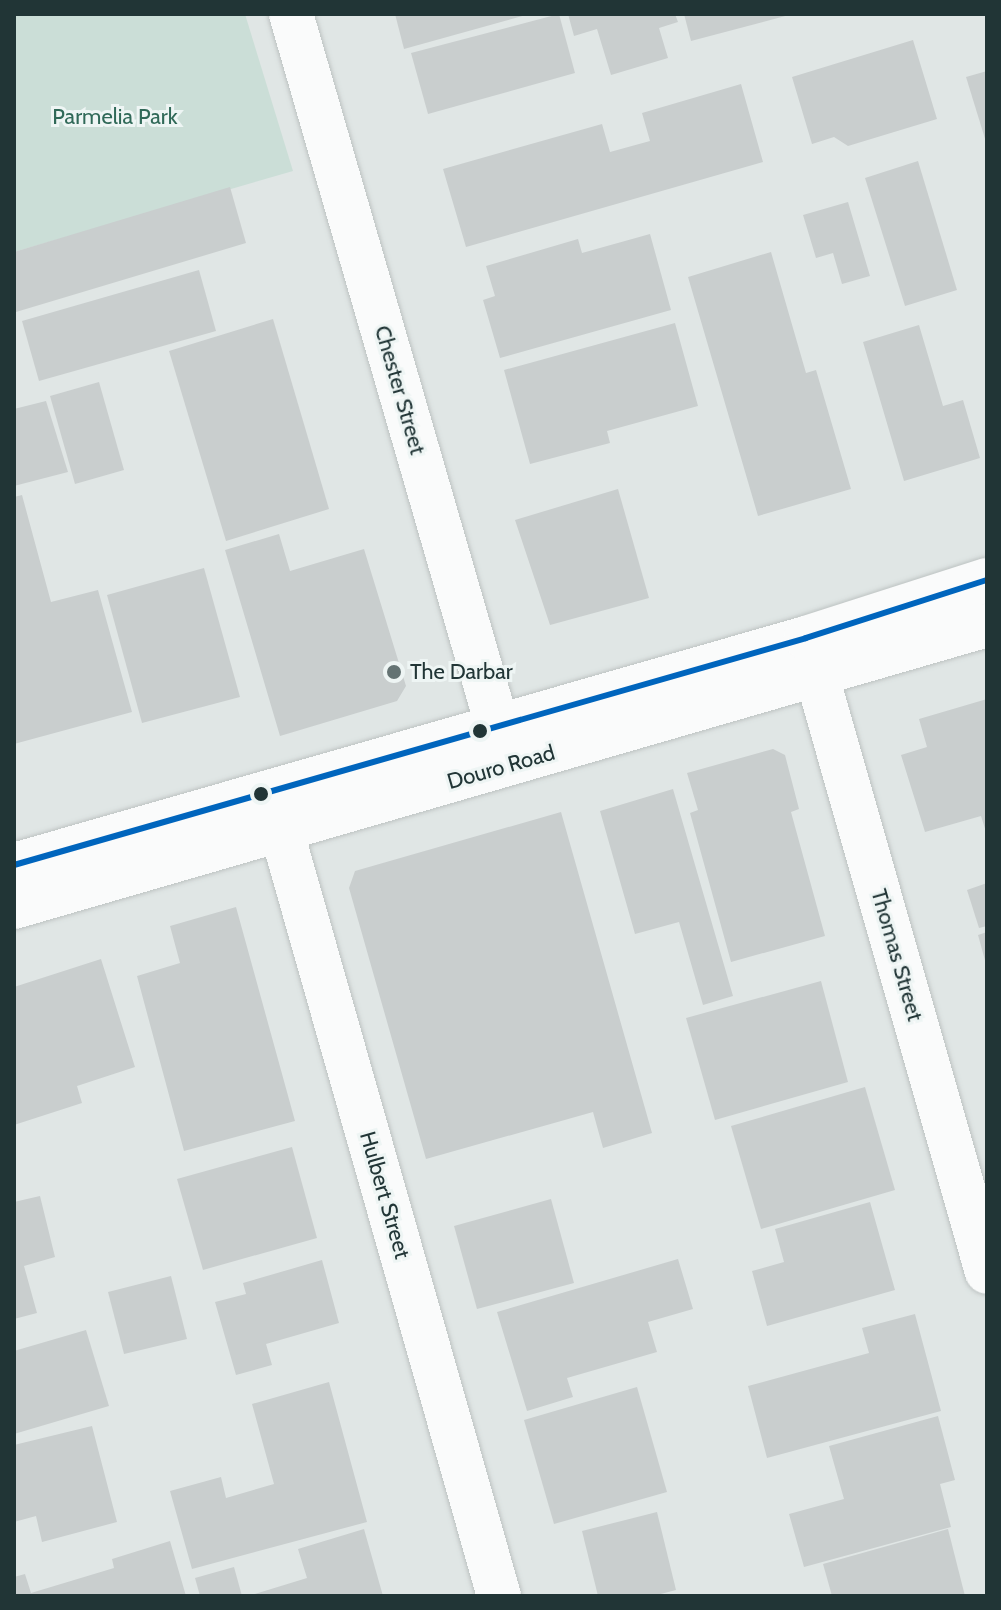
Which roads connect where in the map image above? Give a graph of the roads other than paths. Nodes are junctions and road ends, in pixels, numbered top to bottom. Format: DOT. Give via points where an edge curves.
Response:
graph roads {
  1 [pos="291,14"];
  2 [pos="987,580"];
  3 [pos="987,625"];
  4 [pos="812,657"];
  5 [pos="504,746"];
  6 [pos="276,813"];
  7 [pos="14,865"];
  8 [pos="14,907"];
  9 [pos="987,1272"];
  10 [pos="499,1596"];
  1 -- 5 [label="street, Chester Street"];
  2 -- 4 [label="street, Douro Road"];
  3 -- 4 [label="street, Douro Road"];
  4 -- 5 [label="street, Douro Road"];
  4 -- 9 [label="street, Thomas Street"];
  5 -- 6 [label="street, Douro Road"];
  6 -- 7 [label="street, Douro Road"];
  6 -- 8 [label="street, Douro Road"];
  6 -- 10 [label="street, Hulbert Street"];
}
